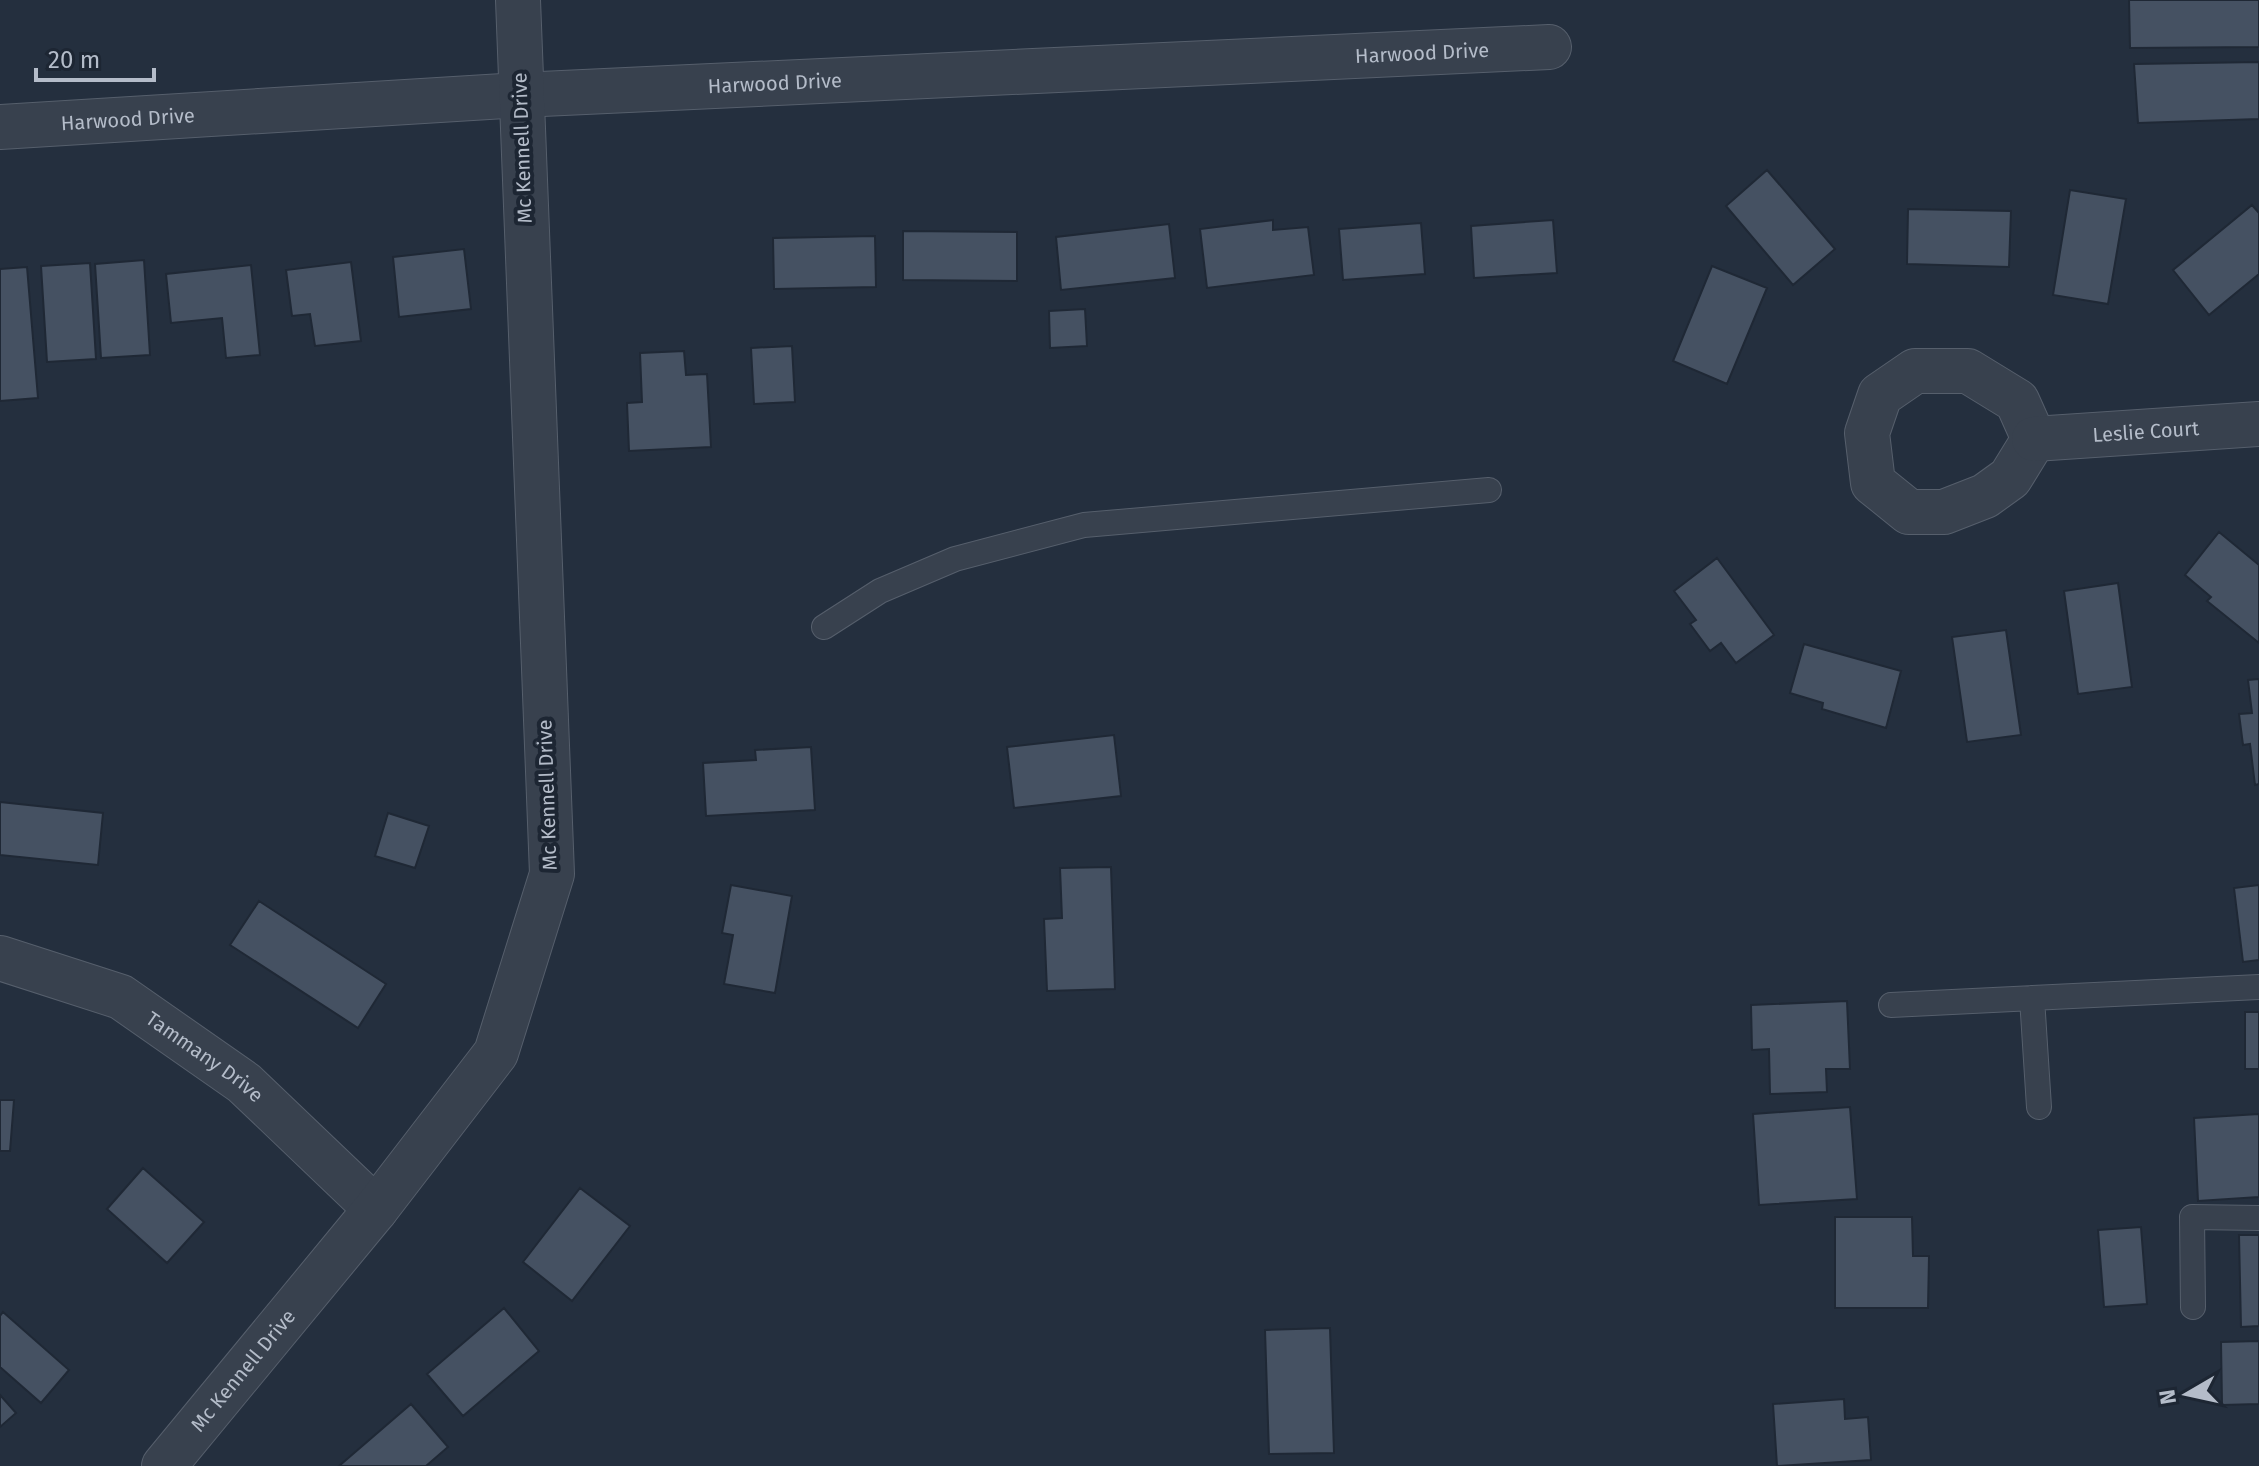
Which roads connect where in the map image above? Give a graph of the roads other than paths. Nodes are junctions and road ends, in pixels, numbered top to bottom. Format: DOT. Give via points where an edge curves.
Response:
graph roads {
  1 [pos="518,0"];
  2 [pos="1549,47"];
  3 [pos="520,95"];
  4 [pos="0,127"];
  5 [pos="2259,424"];
  6 [pos="2034,439"];
  7 [pos="1489,490"];
  8 [pos="824,627"];
  9 [pos="0,958"];
  10 [pos="2259,987"];
  11 [pos="2032,998"];
  12 [pos="1891,1005"];
  13 [pos="2039,1107"];
  14 [pos="376,1209"];
  15 [pos="2259,1218"];
  16 [pos="2193,1307"];
  17 [pos="164,1466"];
  1 -- 3 [label="street, Mc Kennell Drive"];
  2 -- 3 [label="street, Harwood Drive"];
  3 -- 4 [label="street, Harwood Drive"];
  3 -- 14 [label="street, Mc Kennell Drive" via="552,874 496,1053"];
  5 -- 6 [label="street, Leslie Court"];
  7 -- 8 [label="lane" via="1084,525 955,559 880,591"];
  9 -- 14 [label="street, Tammany Drive" via="121,997 244,1083"];
  10 -- 11 [label="lane"];
  11 -- 12 [label="lane"];
  11 -- 13 [label="lane"];
  14 -- 17 [label="street, Mc Kennell Drive"];
  15 -- 16 [label="lane" via="2192,1217"];
}
